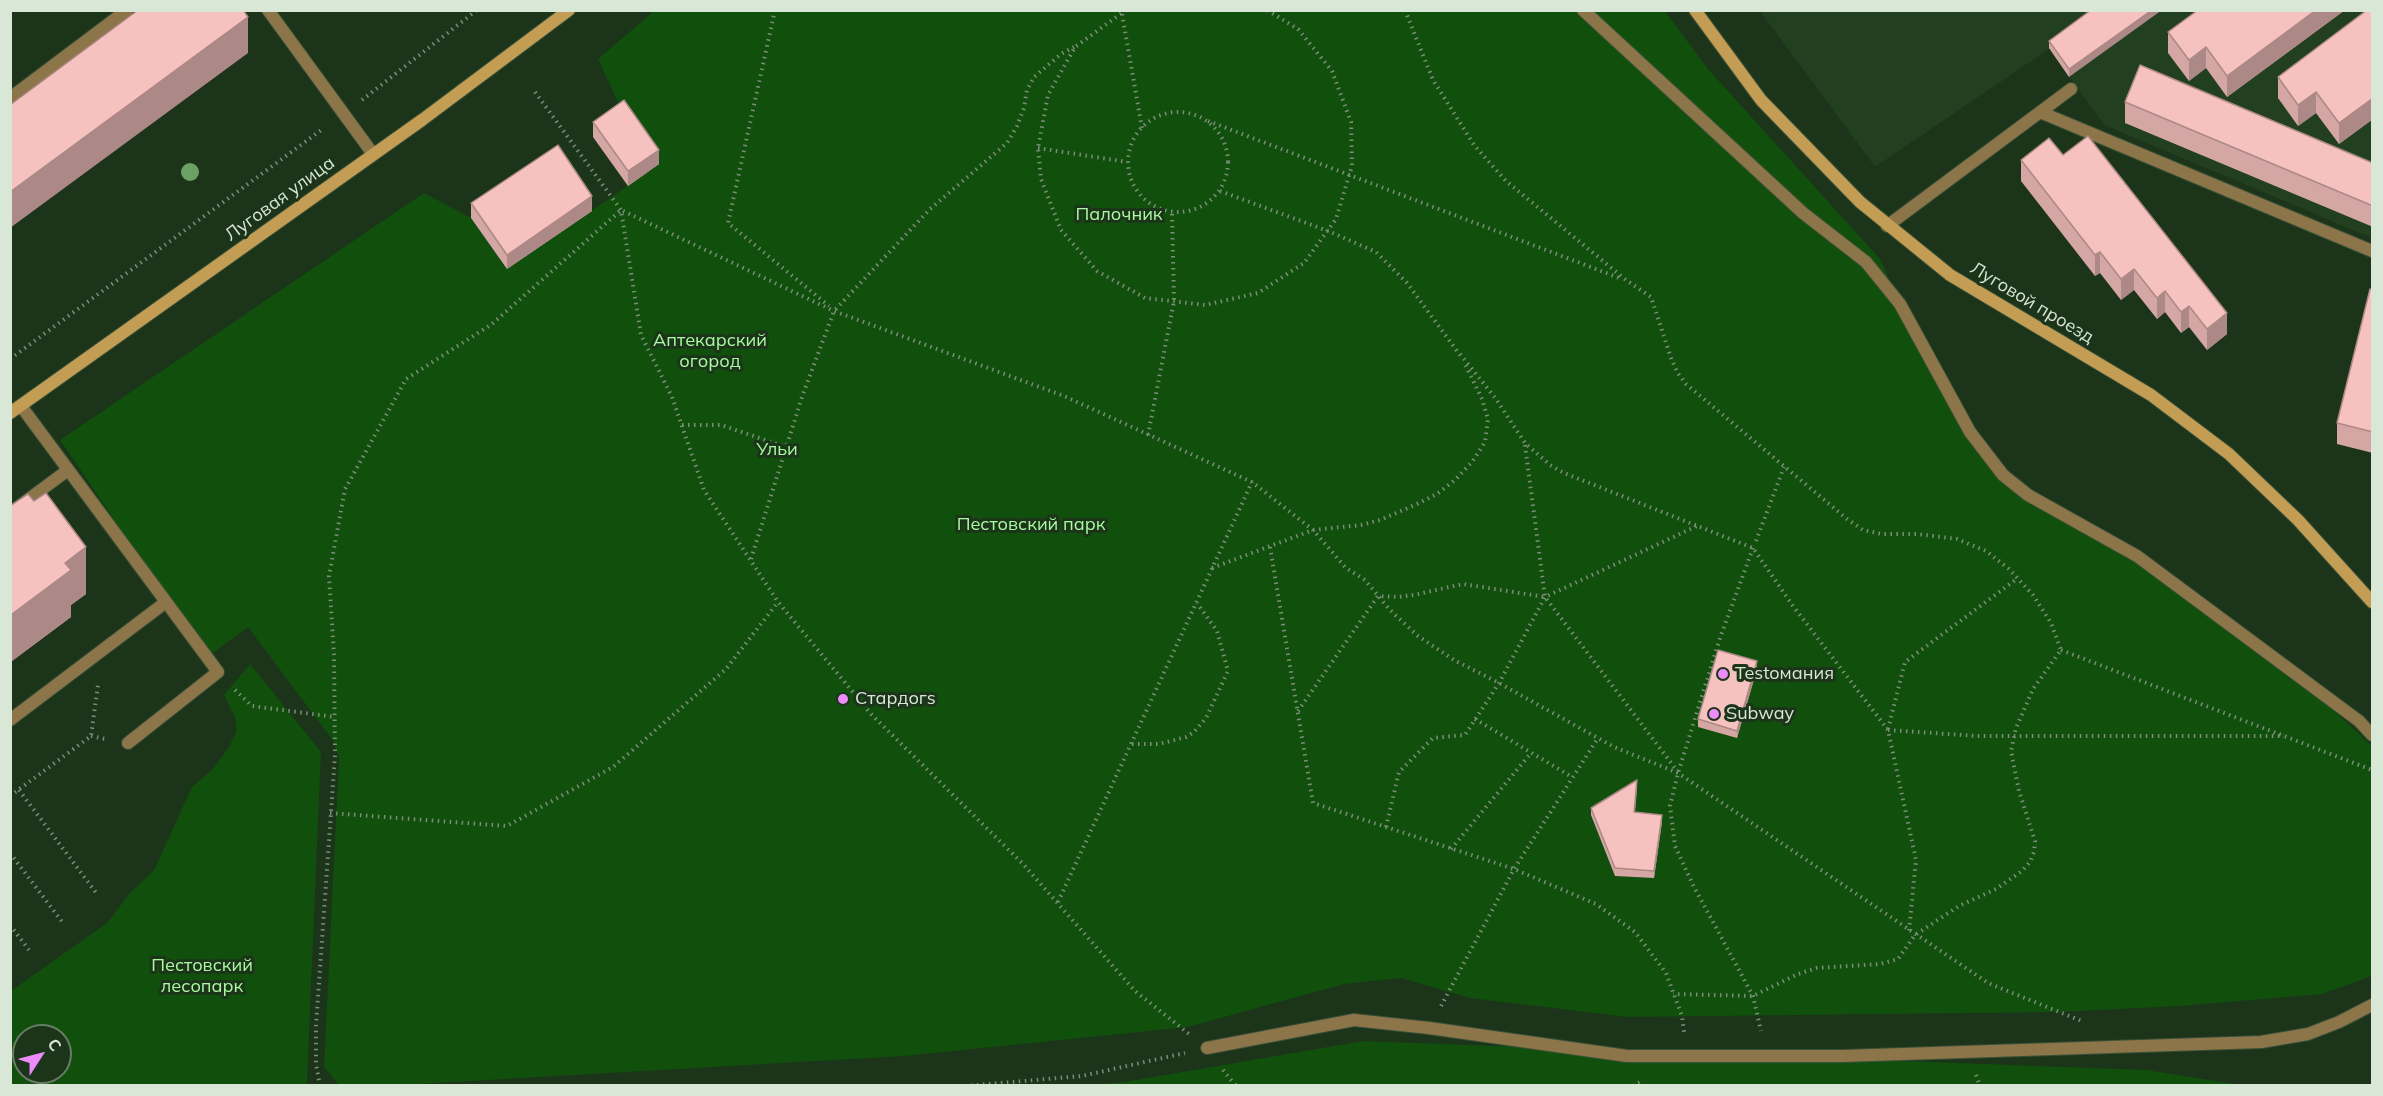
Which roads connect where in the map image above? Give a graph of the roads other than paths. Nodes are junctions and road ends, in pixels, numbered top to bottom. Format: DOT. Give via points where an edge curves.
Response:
graph roads {
  1 [pos="127,10"];
  2 [pos="268,10"];
  3 [pos="568,10"];
  4 [pos="1583,10"];
  5 [pos="1695,10"];
  6 [pos="2071,89"];
  7 [pos="10,98"];
  8 [pos="2040,112"];
  9 [pos="373,154"];
  10 [pos="1887,226"];
  11 [pos="2373,251"];
  12 [pos="16,410"];
  13 [pos="68,470"];
  14 [pos="10,513"];
  15 [pos="166,602"];
  16 [pos="2373,602"];
  17 [pos="10,720"];
  18 [pos="2373,735"];
  19 [pos="128,743"];
  20 [pos="2373,1005"];
  21 [pos="1207,1048"];
  1 -- 7 [label="lane"];
  2 -- 9 [label="lane"];
  3 -- 9 [label="street, Луговая улица"];
  4 -- 18 [label="lane" via="1803,213 1866,262 1900,304 1970,432 2003,475 2028,495 2137,556"];
  5 -- 10 [label="street, Луговой проезд" via="1761,100"];
  6 -- 8 [label="lane"];
  8 -- 10 [label="lane"];
  8 -- 11 [label="lane"];
  9 -- 12 [label="street, Луговая улица"];
  10 -- 16 [label="street, Луговой проезд" via="1950,275 2151,395 2229,454 2298,520"];
  12 -- 13 [label="lane"];
  13 -- 14 [label="lane"];
  13 -- 15 [label="lane"];
  15 -- 17 [label="lane"];
  15 -- 19 [label="lane" via="218,672"];
  20 -- 21 [label="lane" via="2308,1034 2261,1042 1855,1055 1627,1056 1354,1020"];
}
